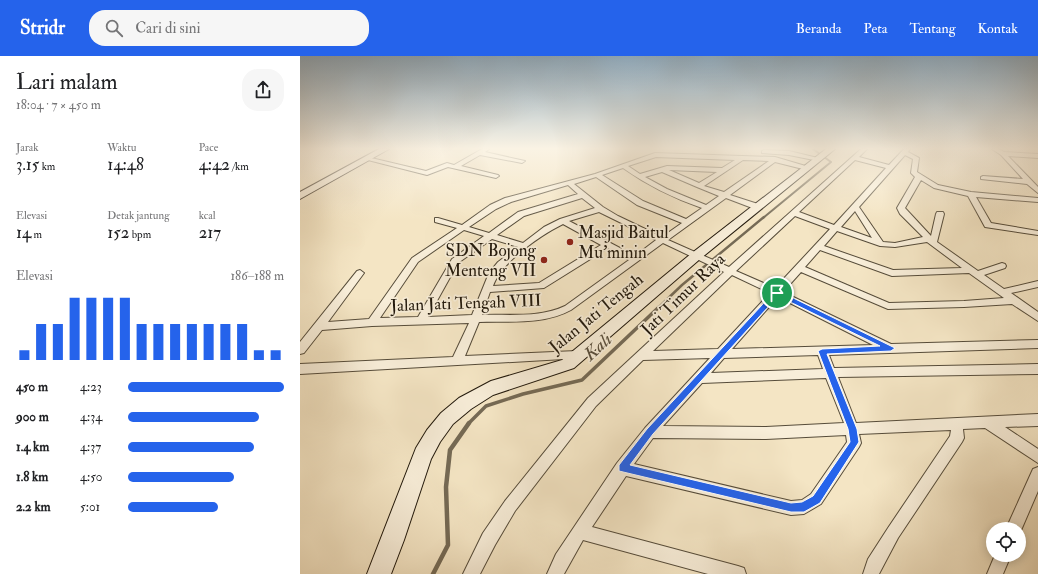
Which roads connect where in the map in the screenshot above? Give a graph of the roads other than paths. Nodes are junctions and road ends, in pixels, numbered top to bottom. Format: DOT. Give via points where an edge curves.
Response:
graph roads {
  1 [pos="341,173"];
  2 [pos="483,173"];
  3 [pos="602,173"];
  4 [pos="633,173"];
  5 [pos="649,173"];
  6 [pos="671,173"];
  7 [pos="718,173"];
  8 [pos="755,173"];
  9 [pos="800,173"];
  10 [pos="838,173"];
  11 [pos="884,173"];
  12 [pos="914,173"];
  13 [pos="1021,173"];
  14 [pos="597,175"];
  15 [pos="496,176"];
  16 [pos="919,176"];
  17 [pos="638,177"];
  18 [pos="983,178"];
  19 [pos="1038,178"];
  20 [pos="1028,180"];
  21 [pos="569,183"];
  22 [pos="699,186"];
  23 [pos="1038,191"];
  24 [pos="971,194"];
  25 [pos="582,195"];
  26 [pos="725,195"];
  27 [pos="300,196"];
  28 [pos="1038,200"];
  29 [pos="854,206"];
  30 [pos="758,207"];
  31 [pos="708,208"];
  32 [pos="600,209"];
  33 [pos="794,213"];
  34 [pos="940,214"];
  35 [pos="438,220"];
  36 [pos="563,221"];
  37 [pos="687,222"];
  38 [pos="464,227"];
  39 [pos="834,228"];
  40 [pos="1038,233"];
  41 [pos="489,236"];
  42 [pos="662,239"];
  43 [pos="930,241"];
  44 [pos="880,244"];
  45 [pos="607,245"];
  46 [pos="524,246"];
  47 [pos="818,246"];
  48 [pos="699,258"];
  49 [pos="634,259"];
  50 [pos="1002,266"];
  51 [pos="799,268"];
  52 [pos="727,270"];
  53 [pos="975,272"];
  54 [pos="360,273"];
  55 [pos="1038,284"];
  56 [pos="486,289"];
  57 [pos="1004,292"];
  58 [pos="777,293"];
  59 [pos="1015,300"];
  60 [pos="1038,317"];
  61 [pos="475,320"];
  62 [pos="421,321"];
  63 [pos="372,322"];
  64 [pos="319,326"];
  65 [pos="1038,344"];
  66 [pos="891,348"];
  67 [pos="300,350"];
  68 [pos="822,351"];
  69 [pos="722,353"];
  70 [pos="577,355"];
  71 [pos="643,356"];
  72 [pos="457,361"];
  73 [pos="300,369"];
  74 [pos="1038,369"];
  75 [pos="829,373"];
  76 [pos="698,378"];
  77 [pos="1038,420"];
  78 [pos="988,423"];
  79 [pos="957,424"];
  80 [pos="852,429"];
  81 [pos="650,432"];
  82 [pos="1038,457"];
  83 [pos="622,468"];
  84 [pos="1038,474"];
  85 [pos="1017,522"];
  86 [pos="581,532"];
  87 [pos="1000,562"];
  88 [pos="379,574"];
  89 [pos="471,574"];
  90 [pos="555,574"];
  91 [pos="738,574"];
  92 [pos="872,574"];
  93 [pos="995,574"];
  1 -- 27 [label="street"];
  2 -- 15 [label="street"];
  3 -- 14 [label="street"];
  4 -- 17 [label="street"];
  5 -- 17 [label="street"];
  6 -- 22 [label="street"];
  7 -- 22 [label="street"];
  8 -- 26 [label="street, Jalan Jati Tengah VIII"];
  9 -- 30 [label="street, Jalan Jati Tengah"];
  10 -- 33 [label="street, Jati Timur Raya"];
  11 -- 29 [label="street"];
  12 -- 16 [label="street"];
  13 -- 20 [label="street"];
  14 -- 21 [label="street"];
  14 -- 37 [label="street" via="640,203"];
  16 -- 24 [label="street" via="936,187"];
  16 -- 43 [label="street" via="901,210"];
  17 -- 31 [label="street" via="671,194"];
  18 -- 20 [label="street"];
  19 -- 20 [label="street"];
  20 -- 23 [label="street"];
  21 -- 25 [label="street"];
  21 -- 38 [label="street" via="508,200"];
  22 -- 26 [label="street"];
  24 -- 28 [label="street"];
  24 -- 40 [label="street" via="988,225"];
  25 -- 32 [label="street"];
  25 -- 41 [label="street" via="521,214"];
  26 -- 30 [label="street"];
  26 -- 31 [label="street, Jalan Jati Tengah VIII"];
  29 -- 39 [label="street"];
  29 -- 44 [label="street"];
  30 -- 48 [label="street, Jalan Jati Tengah"];
  31 -- 37 [label="street, Jalan Jati Tengah VIII"];
  32 -- 36 [label="street"];
  32 -- 42 [label="street"];
  33 -- 39 [label="street"];
  33 -- 52 [label="street, Jati Timur Raya"];
  34 -- 43 [label="street"];
  35 -- 38 [label="street"];
  36 -- 45 [label="street"];
  36 -- 46 [label="street"];
  37 -- 42 [label="street, Jalan Jati Tengah VIII"];
  38 -- 41 [label="street"];
  38 -- 63 [label="street" via="415,260"];
  39 -- 44 [label="street"];
  39 -- 47 [label="street"];
  41 -- 46 [label="street"];
  41 -- 62 [label="street" via="454,262"];
  42 -- 48 [label="street"];
  42 -- 49 [label="street, Jalan Jati Tengah VIII"];
  43 -- 44 [label="street"];
  43 -- 53 [label="street"];
  45 -- 49 [label="street"];
  45 -- 56 [label="street" via="542,286"];
  46 -- 56 [label="street" via="494,271"];
  47 -- 51 [label="street"];
  47 -- 53 [label="street" via="892,273"];
  48 -- 52 [label="street"];
  48 -- 70 [label="street, Jalan Jati Tengah"];
  49 -- 61 [label="street, Jalan Jati Tengah VIII" via="568,308 556,314"];
  50 -- 53 [label="street"];
  51 -- 58 [label="street"];
  51 -- 59 [label="street" via="888,306"];
  52 -- 58 [label="street"];
  52 -- 71 [label="street, Jati Timur Raya"];
  53 -- 57 [label="street"];
  54 -- 64 [label="street"];
  55 -- 57 [label="street"];
  56 -- 61 [label="street"];
  57 -- 59 [label="street"];
  58 -- 66 [label="street"];
  58 -- 69 [label="street"];
  59 -- 60 [label="street"];
  61 -- 62 [label="street, Jalan Jati Tengah VIII"];
  61 -- 72 [label="street"];
  62 -- 63 [label="street, Jalan Jati Tengah VIII"];
  63 -- 64 [label="street, Jalan Jati Tengah VIII"];
  64 -- 67 [label="street"];
  65 -- 66 [label="street"];
  66 -- 68 [label="street"];
  68 -- 69 [label="street"];
  68 -- 75 [label="street"];
  69 -- 71 [label="street"];
  69 -- 76 [label="street"];
  70 -- 72 [label="street"];
  70 -- 88 [label="street, Jalan Jati Tengah" via="568,364 555,370 487,390 461,406 439,428 416,467 393,540"];
  71 -- 89 [label="street, Jati Timur Raya" via="592,402 560,441 510,506"];
  72 -- 73 [label="street"];
  74 -- 75 [label="street"];
  75 -- 76 [label="street"];
  75 -- 80 [label="street"];
  76 -- 81 [label="street"];
  77 -- 78 [label="street"];
  78 -- 79 [label="street"];
  78 -- 82 [label="street"];
  79 -- 80 [label="street"];
  79 -- 92 [label="street" via="957,438 893,533 874,565"];
  80 -- 81 [label="street" via="766,433"];
  80 -- 83 [label="street" via="854,446 816,499 804,507 798,508"];
  81 -- 83 [label="street"];
  83 -- 86 [label="street"];
  84 -- 85 [label="street"];
  86 -- 90 [label="street"];
  86 -- 91 [label="street"];
  87 -- 93 [label="street"];
}
